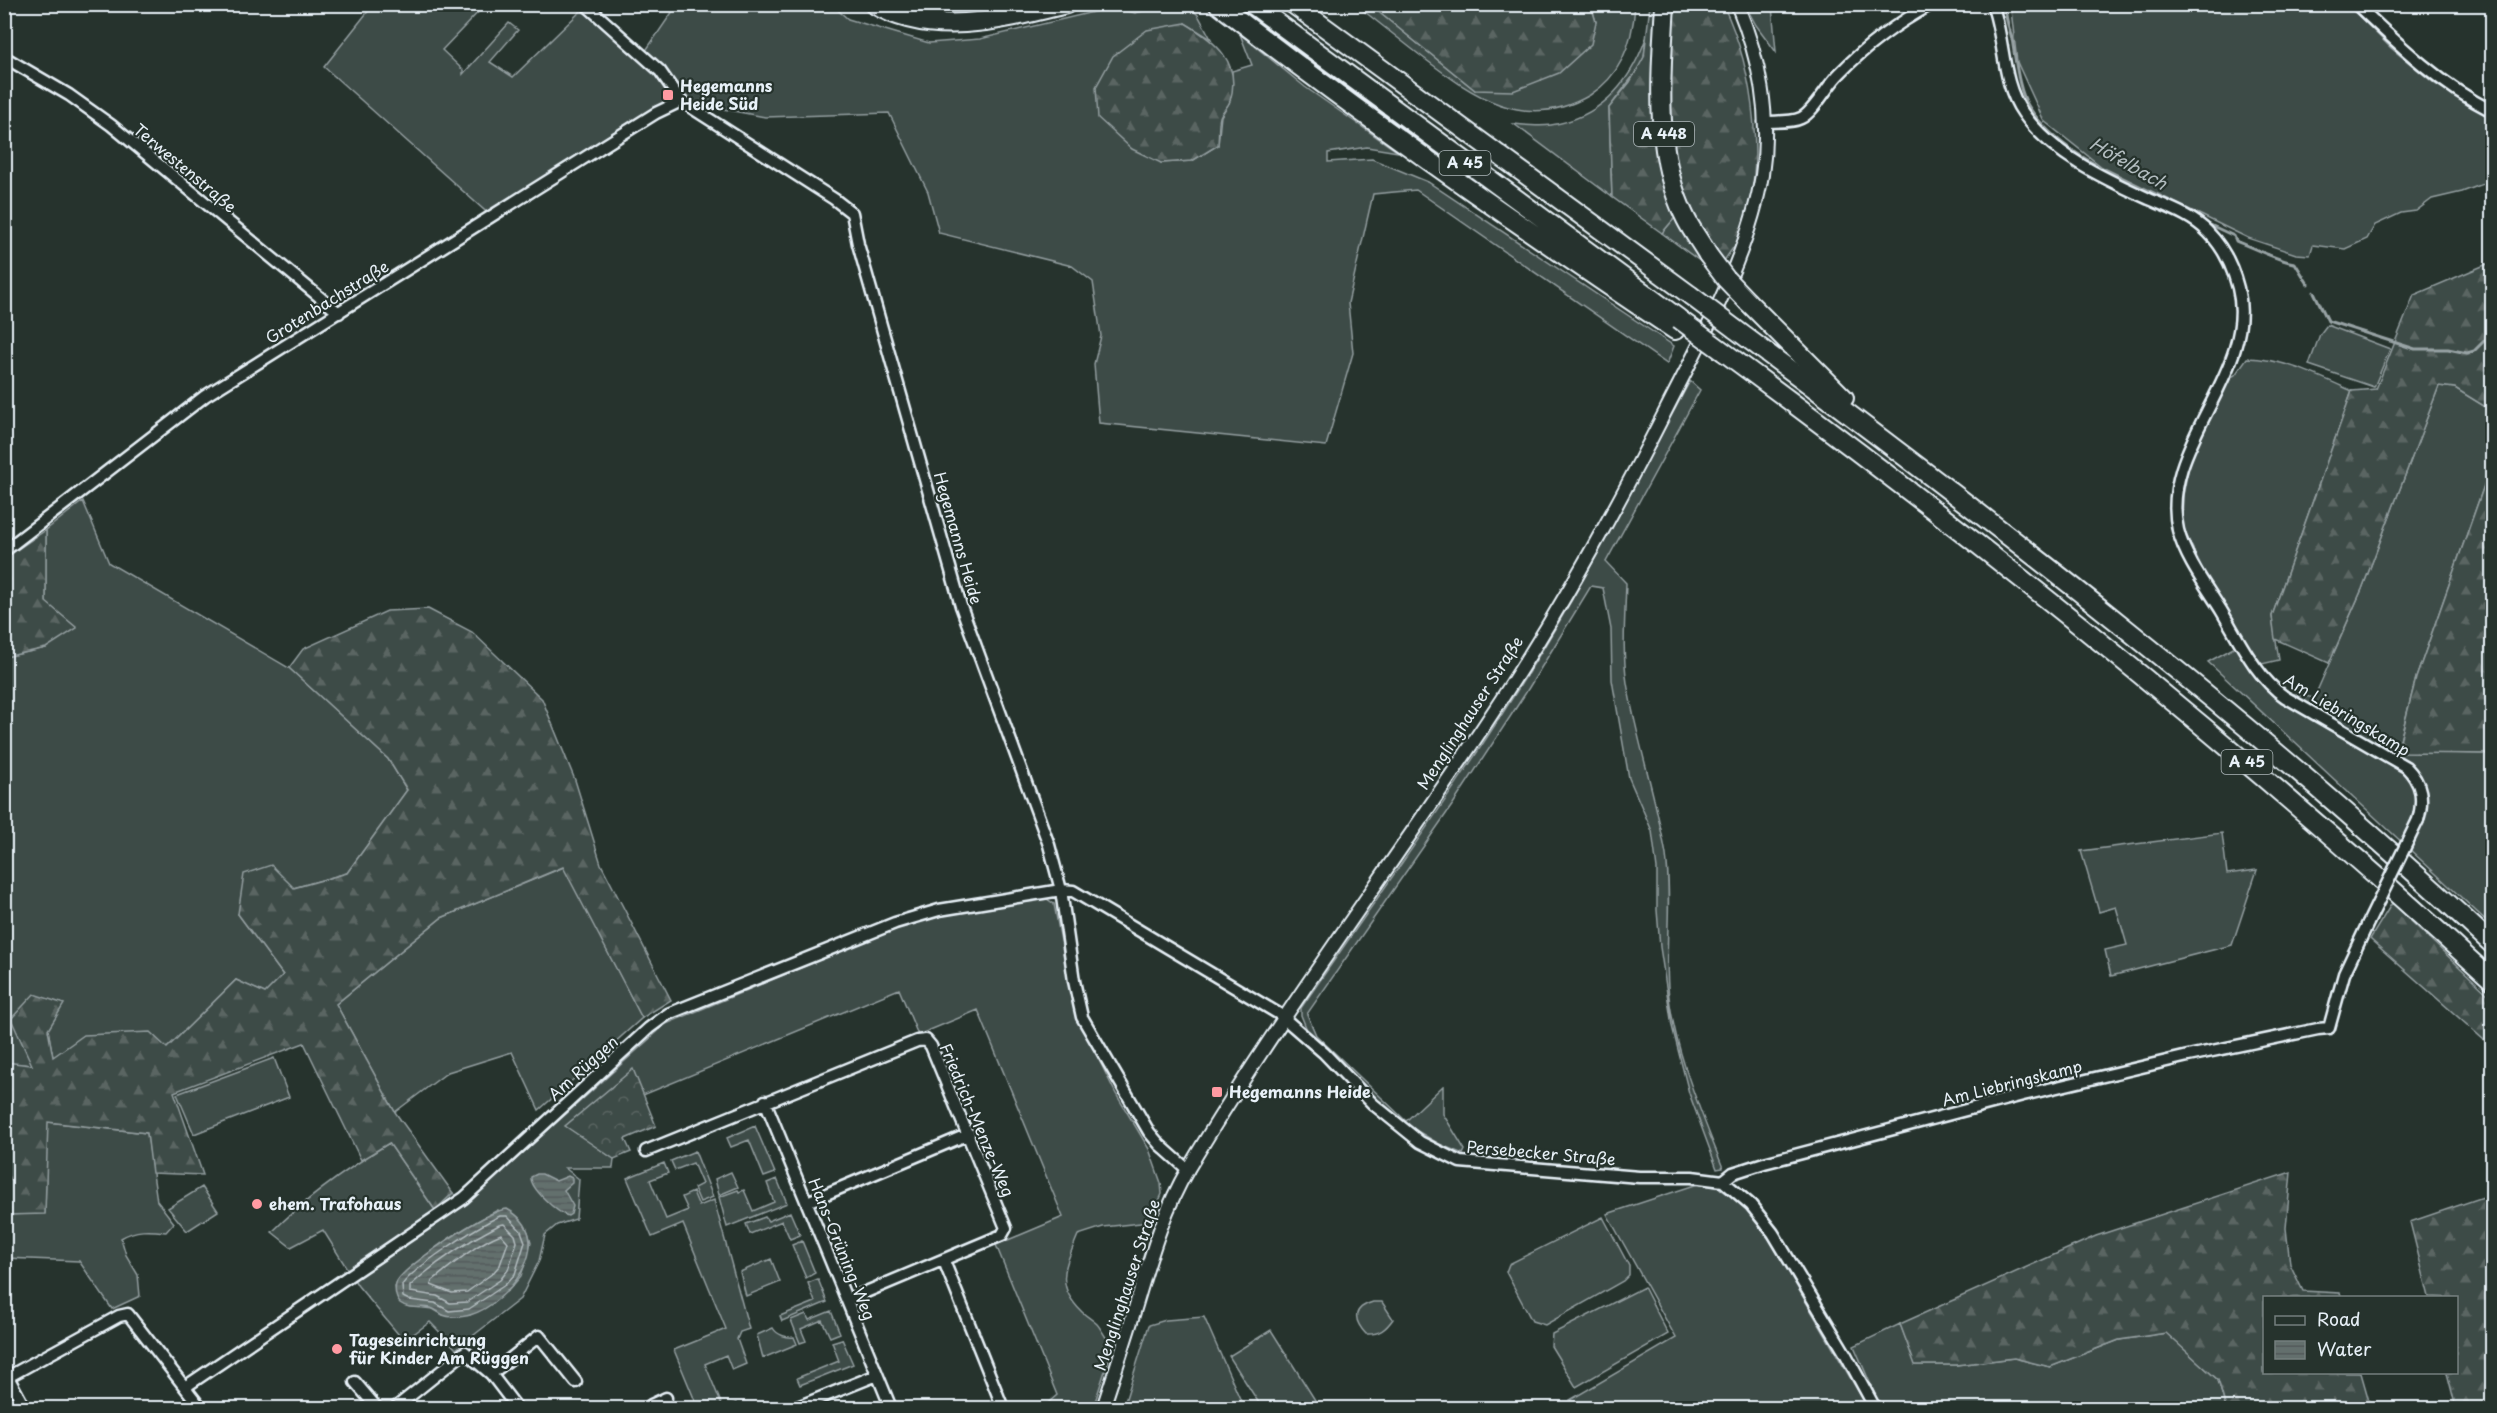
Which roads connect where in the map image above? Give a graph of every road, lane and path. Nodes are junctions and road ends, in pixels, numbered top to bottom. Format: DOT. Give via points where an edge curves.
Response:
graph roads {
  1 [pos="585,4"];
  2 [pos="874,4"];
  3 [pos="1066,4"];
  4 [pos="1252,4"];
  5 [pos="1293,4"];
  6 [pos="1665,4"];
  7 [pos="1737,4"];
  8 [pos="1932,4"];
  9 [pos="1992,4"];
  10 [pos="2355,4"];
  11 [pos="1220,7"];
  12 [pos="4,57"];
  13 [pos="681,101"];
  14 [pos="2493,111"];
  15 [pos="1764,122"];
  16 [pos="339,313"];
  17 [pos="1677,325"];
  18 [pos="1914,462"];
  19 [pos="4,551"];
  20 [pos="1061,890"];
  21 [pos="2493,944"];
  22 [pos="2493,980"];
  23 [pos="1285,1018"];
  24 [pos="765,1101"];
  25 [pos="969,1134"];
  26 [pos="646,1151"];
  27 [pos="1188,1170"];
  28 [pos="1723,1181"];
  29 [pos="807,1202"];
  30 [pos="944,1261"];
  31 [pos="847,1300"];
  32 [pos="491,1374"];
  33 [pos="876,1375"];
  34 [pos="6,1378"];
  35 [pos="355,1382"];
  36 [pos="576,1382"];
  37 [pos="185,1387"];
  38 [pos="666,1398"];
  39 [pos="648,1407"];
  40 [pos="25,1408"];
  41 [pos="201,1408"];
  42 [pos="376,1408"];
  43 [pos="395,1408"];
  44 [pos="517,1408"];
  45 [pos="795,1408"];
  46 [pos="891,1408"];
  47 [pos="1003,1408"];
  48 [pos="1103,1408"];
  49 [pos="1875,1408"];
  1 -- 13 [label="street, Hegemanns Heide" via="660,71"];
  2 -- 3 [label="highway" via="919,21 953,23 1001,18"];
  4 -- 17 [label="highway, A 45"];
  5 -- 18 [label="highway, A 45, bridge"];
  6 -- 18 [label="highway, A 448, bridge" via="1661,75 1666,153 1686,219 1726,279 1817,372"];
  7 -- 15 [label="street, Menglinghauser Straße" via="1752,42"];
  8 -- 15 [label="street" via="1854,58 1806,115 1794,121"];
  9 -- 28 [label="street, Am Liebringskamp, bridge" via="2014,97 2040,133 2085,167 2191,219 2208,232 2220,247 2238,290 2240,324 2232,355 2188,453 2176,509 2180,536 2210,592 2270,685 2406,767 2422,793 2422,805 2344,974 2329,1028 2237,1044 2023,1095 1764,1163 1733,1173"];
  10 -- 14 [label="street" via="2435,75"];
  11 -- 17 [label="highway" via="1508,219"];
  12 -- 16 [label="street, Terwestenstraße" via="111,125"];
  13 -- 16 [label="street, Grotenbachstraße"];
  13 -- 20 [label="street, Hegemanns Heide" via="852,213 961,606 1049,845"];
  15 -- 23 [label="street, Menglinghauser Straße" via="1762,172 1752,220 1684,374 1634,472 1502,699"];
  16 -- 19 [label="street, Grotenbachstraße" via="205,396"];
  17 -- 22 [label="highway, A 45, bridge" via="1728,356 1919,498 2107,646 2334,837"];
  18 -- 21 [label="highway, A 45" via="2252,733"];
  20 -- 23 [label="street, Persebecker Straße" via="1073,891"];
  20 -- 27 [label="street, Hegemanns Heide" via="1082,1017 1149,1132"];
  20 -- 37 [label="street, Am Rüggen" via="939,910 895,923 668,1014 464,1198"];
  23 -- 27 [label="street, Menglinghauser Straße"];
  23 -- 28 [label="street, Persebecker Straße" via="1373,1104 1420,1142 1460,1162"];
  24 -- 25 [label="street, Friedrich-Menze-Weg" via="926,1040"];
  24 -- 26 [label="street, Friedrich-Menze-Weg"];
  24 -- 29 [label="street, Hans-Grüning-Weg"];
  25 -- 29 [label="street"];
  25 -- 30 [label="street, Friedrich-Menze-Weg" via="1006,1228 1002,1235"];
  27 -- 48 [label="street, Menglinghauser Straße" via="1163,1223"];
  28 -- 49 [label="street" via="1751,1205 1773,1233"];
  29 -- 31 [label="street, Hans-Grüning-Weg"];
  30 -- 31 [label="street, Friedrich-Menze-Weg"];
  30 -- 47 [label="street"];
  31 -- 33 [label="street, Hans-Grüning-Weg"];
  32 -- 36 [label="street" via="539,1336"];
  32 -- 43 [label="street" via="465,1352"];
  32 -- 44 [label="street"];
  33 -- 45 [label="street"];
  33 -- 46 [label="street, Hans-Grüning-Weg"];
  34 -- 37 [label="street" via="128,1314"];
  34 -- 40 [label="street"];
  35 -- 42 [label="street"];
  37 -- 41 [label="street"];
  38 -- 39 [label="street"];
}
